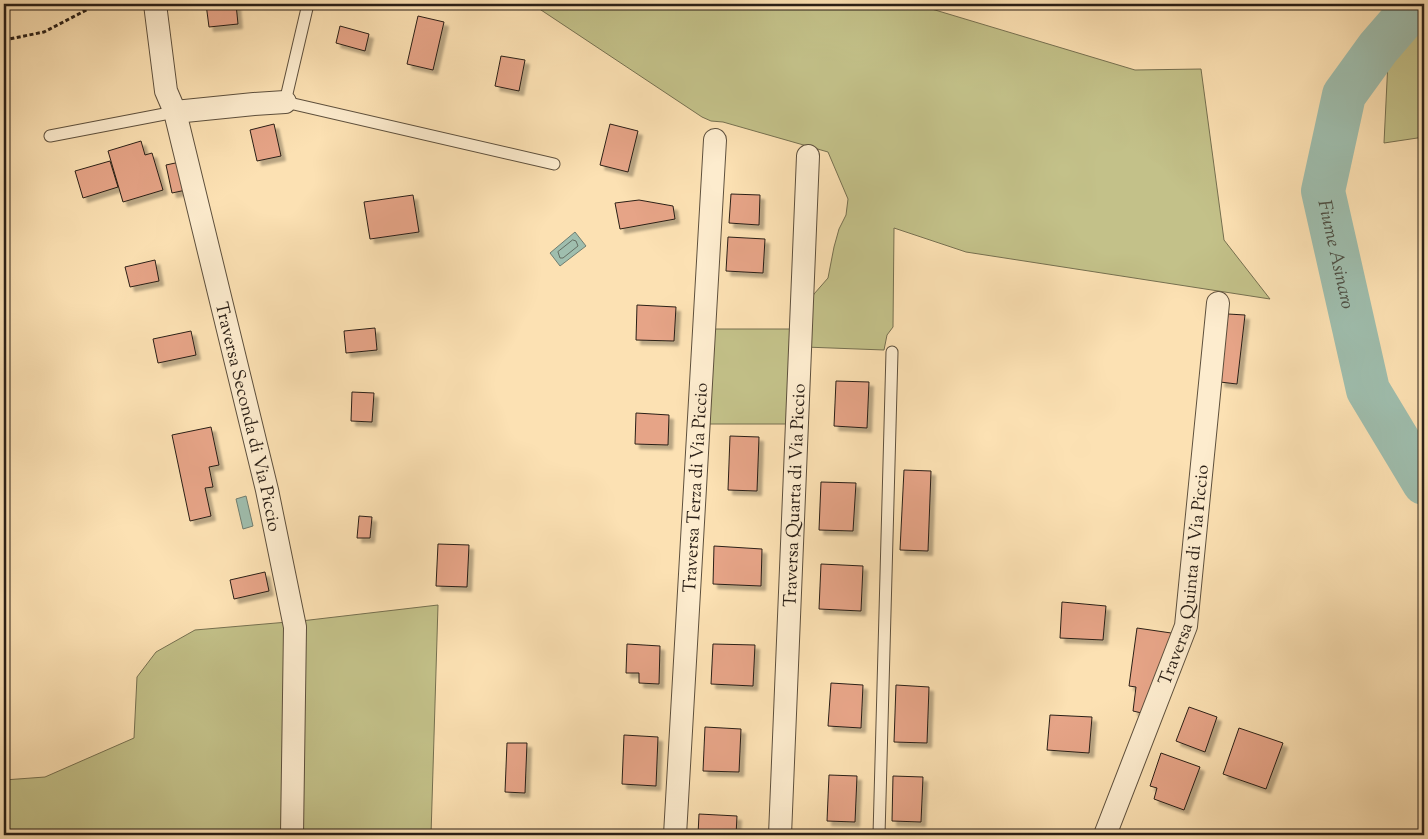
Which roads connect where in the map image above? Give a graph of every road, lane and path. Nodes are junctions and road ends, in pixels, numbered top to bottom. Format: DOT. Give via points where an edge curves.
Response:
graph roads {
  1 [pos="98,4"];
  2 [pos="155,4"];
  3 [pos="308,4"];
  4 [pos="4,40"];
  5 [pos="285,102"];
  6 [pos="175,112"];
  7 [pos="50,136"];
  8 [pos="715,140"];
  9 [pos="808,156"];
  10 [pos="554,164"];
  11 [pos="1218,303"];
  12 [pos="892,352"];
  13 [pos="292,835"];
  14 [pos="675,835"];
  15 [pos="780,835"];
  16 [pos="879,835"];
  17 [pos="1105,835"];
  1 -- 4 [label="path" via="44,32"];
  2 -- 6 [label="street, Traversa Seconda di Via Piccio" via="166,91"];
  3 -- 5 [label="lane"];
  5 -- 6 [label="street"];
  5 -- 10 [label="lane"];
  6 -- 7 [label="lane"];
  6 -- 13 [label="street, Traversa Seconda di Via Piccio" via="264,481 295,627"];
  8 -- 14 [label="street, Traversa Terza di Via Piccio"];
  9 -- 15 [label="street, Traversa Quarta di Via Piccio"];
  11 -- 17 [label="street, Traversa Quinta di Via Piccio" via="1186,626"];
  12 -- 16 [label="lane"];
}
